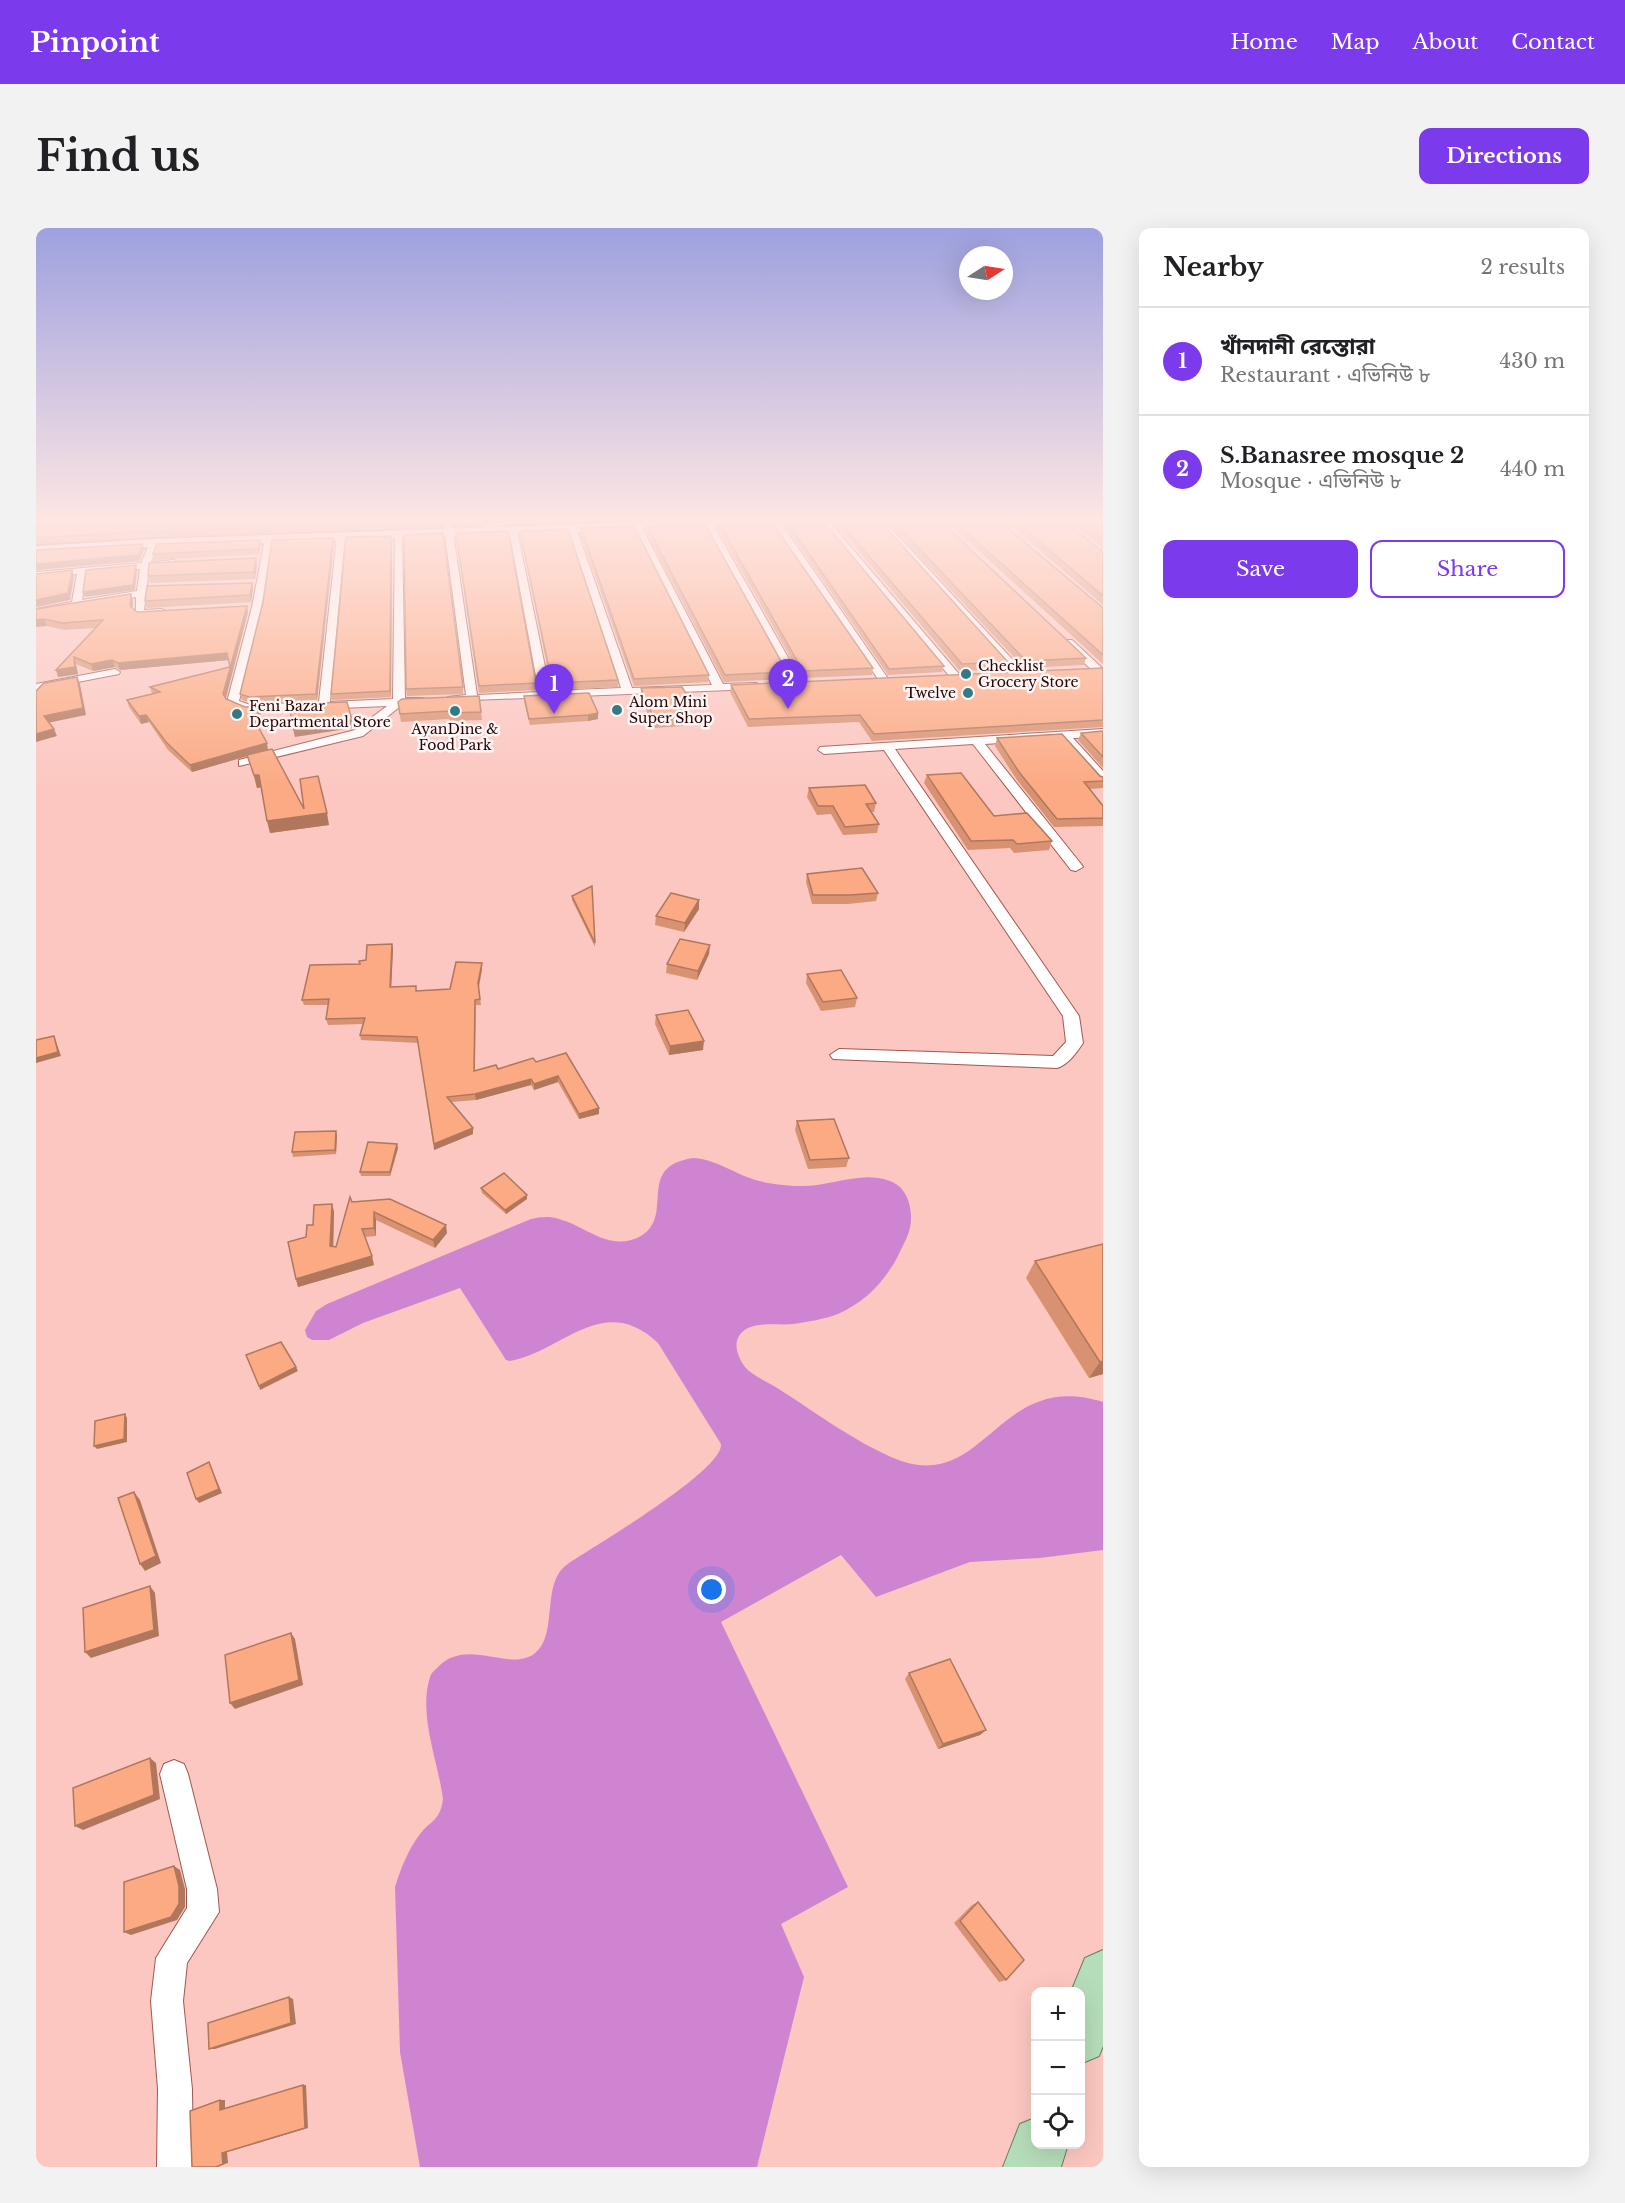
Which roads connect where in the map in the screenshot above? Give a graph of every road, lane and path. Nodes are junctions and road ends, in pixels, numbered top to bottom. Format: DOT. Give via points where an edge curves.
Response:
graph roads {
  1 [pos="139,609"];
  2 [pos="256,609"];
  3 [pos="334,609"];
  4 [pos="398,609"];
  5 [pos="460,609"];
  6 [pos="528,609"];
  7 [pos="599,609"];
  8 [pos="680,609"];
  9 [pos="756,609"];
  10 [pos="836,609"];
  11 [pos="899,609"];
  12 [pos="965,609"];
  13 [pos="173,611"];
  14 [pos="1064,638"];
  15 [pos="1100,670"];
  16 [pos="1076,671"];
  17 [pos="115,672"];
  18 [pos="998,674"];
  19 [pos="955,676"];
  20 [pos="885,680"];
  21 [pos="797,684"];
  22 [pos="763,685"];
  23 [pos="36,687"];
  24 [pos="719,687"];
  25 [pos="627,691"];
  26 [pos="545,695"];
  27 [pos="472,698"];
  28 [pos="399,702"];
  29 [pos="324,705"];
  30 [pos="1103,733"];
  31 [pos="1063,735"];
  32 [pos="976,741"];
  33 [pos="887,746"];
  34 [pos="824,750"];
  35 [pos="243,763"];
  36 [pos="1103,779"];
  37 [pos="1076,867"];
  38 [pos="840,1055"];
  39 [pos="174,1774"];
  40 [pos="1103,1976"];
  41 [pos="1085,2024"];
  42 [pos="1039,2149"];
  43 [pos="175,2167"];
  44 [pos="1032,2167"];
  1 -- 13 [label="street" via="139,613"];
  2 -- 29 [label="street" via="233,702 248,709"];
  3 -- 29 [label="street"];
  4 -- 28 [label="street"];
  5 -- 27 [label="street"];
  6 -- 26 [label="street"];
  7 -- 25 [label="street"];
  8 -- 24 [label="street"];
  9 -- 21 [label="street"];
  10 -- 20 [label="street"];
  11 -- 19 [label="street"];
  12 -- 18 [label="street" via="1026,673"];
  14 -- 15 [label="street"];
  15 -- 16 [label="street"];
  17 -- 23 [label="street"];
  22 -- 24 [label="street"];
  24 -- 25 [label="street"];
  25 -- 26 [label="street"];
  26 -- 27 [label="street"];
  27 -- 28 [label="street"];
  28 -- 29 [label="street"];
  28 -- 35 [label="street" via="359,733"];
  30 -- 31 [label="street"];
  31 -- 32 [label="street"];
  31 -- 36 [label="street"];
  32 -- 33 [label="street"];
  32 -- 37 [label="street"];
  33 -- 34 [label="street"];
  33 -- 38 [label="street" via="1071,1016 1075,1043 1057,1062"];
  39 -- 43 [label="street" via="202,1889 203,1912 172,1958 167,2001 175,2089"];
  40 -- 41 [label="main road"];
  42 -- 44 [label="main road"];
}
